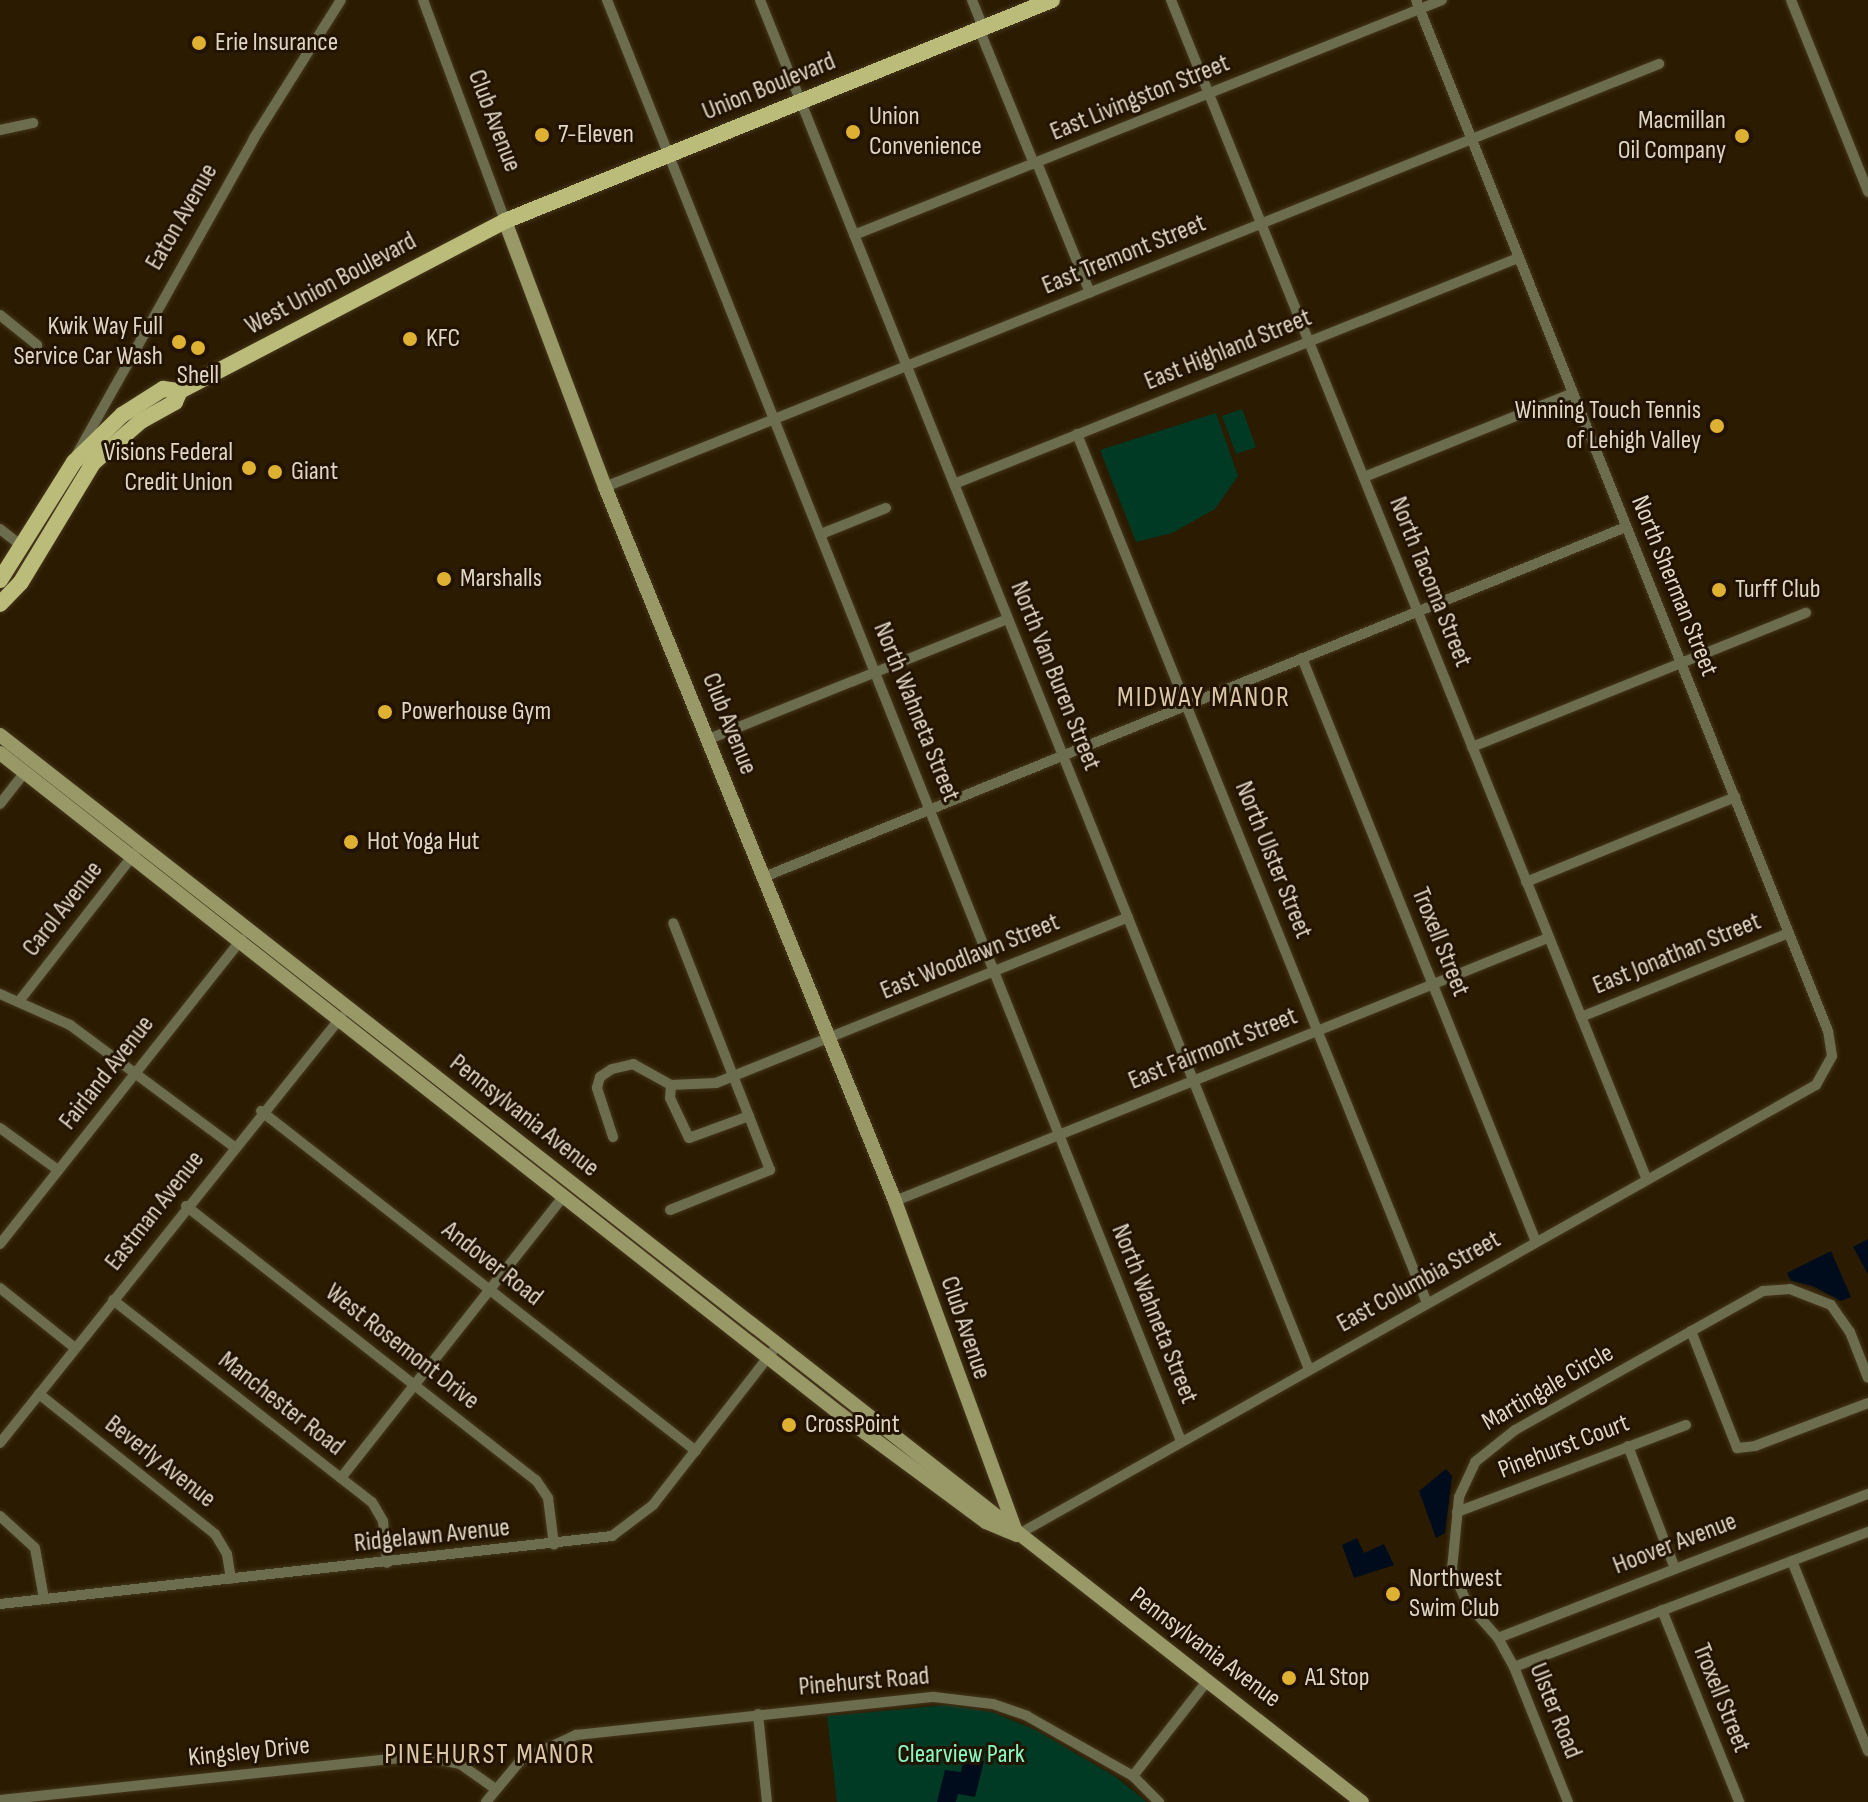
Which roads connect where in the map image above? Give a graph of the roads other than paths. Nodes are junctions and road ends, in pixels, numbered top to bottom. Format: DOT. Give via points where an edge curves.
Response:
graph roads {
  1 [pos="341,0"];
  2 [pos="423,0"];
  3 [pos="607,0"];
  4 [pos="760,0"];
  5 [pos="972,0"];
  6 [pos="1052,0"];
  7 [pos="1171,0"];
  8 [pos="1442,0"];
  9 [pos="1791,0"];
  10 [pos="1417,4"];
  11 [pos="981,28"];
  12 [pos="1659,64"];
  13 [pos="1209,93"];
  14 [pos="800,101"];
  15 [pos="33,123"];
  16 [pos="0,130"];
  17 [pos="1471,139"];
  18 [pos="669,154"];
  19 [pos="1036,164"];
  20 [pos="1868,192"];
  21 [pos="505,221"];
  22 [pos="1262,224"];
  23 [pos="854,235"];
  24 [pos="1518,258"];
  25 [pos="1090,293"];
  26 [pos="0,315"];
  27 [pos="1309,342"];
  28 [pos="37,345"];
  29 [pos="906,366"];
  30 [pos="180,391"];
  31 [pos="1573,393"];
  32 [pos="773,419"];
  33 [pos="1077,434"];
  34 [pos="74,462"];
  35 [pos="1364,477"];
  36 [pos="954,484"];
  37 [pos="605,487"];
  38 [pos="886,508"];
  39 [pos="1626,527"];
  40 [pos="0,529"];
  41 [pos="821,534"];
  42 [pos="24,548"];
  43 [pos="0,580"];
  44 [pos="0,605"];
  45 [pos="1418,610"];
  46 [pos="1806,613"];
  47 [pos="1008,619"];
  48 [pos="1302,658"];
  49 [pos="1682,663"];
  50 [pos="876,672"];
  51 [pos="1187,704"];
  52 [pos="0,735"];
  53 [pos="709,739"];
  54 [pos="1472,747"];
  55 [pos="0,753"];
  56 [pos="1063,753"];
  57 [pos="25,772"];
  58 [pos="1735,797"];
  59 [pos="0,804"];
  60 [pos="930,807"];
  61 [pos="136,852"];
  62 [pos="764,877"];
  63 [pos="1526,882"];
  64 [pos="1128,917"];
  65 [pos="673,923"];
  66 [pos="249,930"];
  67 [pos="1789,933"];
  68 [pos="1548,938"];
  69 [pos="239,943"];
  70 [pos="995,971"];
  71 [pos="1433,984"];
  72 [pos="0,994"];
  73 [pos="20,1000"];
  74 [pos="348,1008"];
  75 [pos="1581,1017"];
  76 [pos="337,1021"];
  77 [pos="1317,1031"];
  78 [pos="828,1038"];
  79 [pos="1832,1056"];
  80 [pos="135,1071"];
  81 [pos="733,1076"];
  82 [pos="1194,1080"];
  83 [pos="671,1085"];
  84 [pos="261,1111"];
  85 [pos="749,1116"];
  86 [pos="0,1128"];
  87 [pos="1060,1134"];
  88 [pos="613,1137"];
  89 [pos="233,1146"];
  90 [pos="58,1170"];
  91 [pos="1647,1180"];
  92 [pos="562,1198"];
  93 [pos="895,1201"];
  94 [pos="186,1206"];
  95 [pos="670,1210"];
  96 [pos="1536,1242"];
  97 [pos="0,1244"];
  98 [pos="0,1288"];
  99 [pos="488,1289"];
  100 [pos="113,1300"];
  101 [pos="1427,1303"];
  102 [pos="1691,1331"];
  103 [pos="779,1343"];
  104 [pos="75,1348"];
  105 [pos="768,1358"];
  106 [pos="1309,1369"];
  107 [pos="1868,1378"];
  108 [pos="414,1384"];
  109 [pos="39,1394"];
  110 [pos="1868,1403"];
  111 [pos="1686,1425"];
  112 [pos="1181,1441"];
  113 [pos="0,1443"];
  114 [pos="1628,1446"];
  115 [pos="696,1451"];
  116 [pos="989,1466"];
  117 [pos="341,1478"];
  118 [pos="1868,1494"];
  119 [pos="988,1506"];
  120 [pos="1457,1512"];
  121 [pos="0,1516"];
  122 [pos="986,1522"];
  123 [pos="1868,1532"];
  124 [pos="1016,1535"];
  125 [pos="554,1545"];
  126 [pos="1792,1561"];
  127 [pos="387,1563"];
  128 [pos="1674,1566"];
  129 [pos="231,1579"];
  130 [pos="44,1599"];
  131 [pos="0,1604"];
  132 [pos="1662,1610"];
  133 [pos="1498,1638"];
  134 [pos="1514,1667"];
  135 [pos="1208,1680"];
  136 [pos="758,1714"];
  137 [pos="1868,1751"];
  138 [pos="1133,1776"];
  139 [pos="494,1788"];
  140 [pos="0,1800"];
  141 [pos="14,1800"];
  142 [pos="486,1802"];
  143 [pos="767,1802"];
  144 [pos="1159,1802"];
  145 [pos="1362,1802"];
  146 [pos="1568,1802"];
  147 [pos="1739,1802"];
  1 -- 34 [label="street, Eaton Avenue" via="254,138"];
  2 -- 21 [label="street, Club Avenue"];
  3 -- 18 [label="street, North Wahneta Street"];
  4 -- 14 [label="street, North Van Buren Street"];
  5 -- 11 [label="street"];
  6 -- 11 [label="main road, Union Boulevard"];
  7 -- 13 [label="street, North Tacoma Street"];
  8 -- 10 [label="street, East Livingston Street"];
  9 -- 20 [label="street"];
  10 -- 13 [label="street, East Livingston Street"];
  10 -- 17 [label="street, North Sherman Street"];
  11 -- 14 [label="main road, Union Boulevard"];
  11 -- 19 [label="street"];
  12 -- 17 [label="street, East Tremont Street"];
  13 -- 19 [label="street, East Livingston Street"];
  13 -- 22 [label="street, North Tacoma Street"];
  14 -- 18 [label="main road, Union Boulevard"];
  14 -- 23 [label="street, North Van Buren Street"];
  15 -- 16 [label="street"];
  17 -- 22 [label="street, East Tremont Street"];
  17 -- 24 [label="street, North Sherman Street"];
  18 -- 21 [label="main road, Union Boulevard"];
  18 -- 32 [label="street, North Wahneta Street"];
  19 -- 23 [label="street, East Livingston Street"];
  19 -- 25 [label="street"];
  21 -- 30 [label="main road, West Union Boulevard"];
  21 -- 37 [label="street, Club Avenue"];
  22 -- 25 [label="street, East Tremont Street"];
  22 -- 27 [label="street, North Tacoma Street"];
  23 -- 29 [label="street, North Van Buren Street"];
  24 -- 27 [label="street, East Highland Street"];
  24 -- 31 [label="street, North Sherman Street"];
  25 -- 29 [label="street, East Tremont Street"];
  26 -- 28 [label="street"];
  27 -- 33 [label="street, East Highland Street"];
  27 -- 35 [label="street, North Tacoma Street"];
  29 -- 32 [label="street, East Tremont Street"];
  29 -- 36 [label="street, North Van Buren Street"];
  30 -- 34 [label="main road, West Union Boulevard" via="163,389 122,415"];
  30 -- 44 [label="main road, West Union Boulevard" via="175,402 141,421 93,463 21,582"];
  31 -- 35 [label="street"];
  31 -- 39 [label="street, North Sherman Street"];
  32 -- 37 [label="street, East Tremont Street"];
  32 -- 41 [label="street, North Wahneta Street"];
  33 -- 36 [label="street, East Highland Street"];
  33 -- 51 [label="street, North Ulster Street"];
  34 -- 42 [label="main road, West Union Boulevard"];
  35 -- 45 [label="street, North Tacoma Street"];
  36 -- 47 [label="street, North Van Buren Street"];
  37 -- 53 [label="street, Club Avenue"];
  38 -- 41 [label="street"];
  39 -- 45 [label="street"];
  39 -- 49 [label="street, North Sherman Street"];
  40 -- 42 [label="street"];
  41 -- 50 [label="street, North Wahneta Street"];
  42 -- 43 [label="main road, West Union Boulevard"];
  45 -- 48 [label="street"];
  45 -- 54 [label="street, North Tacoma Street"];
  46 -- 49 [label="street"];
  47 -- 50 [label="street"];
  47 -- 56 [label="street, North Van Buren Street"];
  48 -- 51 [label="street"];
  48 -- 71 [label="street, Troxell Street"];
  49 -- 54 [label="street"];
  49 -- 58 [label="street, North Sherman Street"];
  50 -- 53 [label="street"];
  50 -- 60 [label="street, North Wahneta Street"];
  51 -- 56 [label="street"];
  51 -- 77 [label="street, North Ulster Street"];
  52 -- 61 [label="street, Pennsylvania Avenue"];
  53 -- 62 [label="street, Club Avenue"];
  54 -- 63 [label="street, North Tacoma Street"];
  55 -- 57 [label="street, Pennsylvania Avenue"];
  56 -- 60 [label="street"];
  56 -- 64 [label="street, North Van Buren Street"];
  57 -- 59 [label="street"];
  57 -- 61 [label="street, Pennsylvania Avenue"];
  58 -- 63 [label="street"];
  58 -- 67 [label="street, North Sherman Street"];
  60 -- 62 [label="street"];
  60 -- 70 [label="street, North Wahneta Street"];
  61 -- 66 [label="street, Pennsylvania Avenue"];
  61 -- 69 [label="street, Pennsylvania Avenue"];
  61 -- 73 [label="street, Carol Avenue"];
  62 -- 78 [label="street, Club Avenue"];
  63 -- 68 [label="street, North Tacoma Street"];
  64 -- 70 [label="street, East Woodlawn Street"];
  64 -- 82 [label="street, North Van Buren Street"];
  65 -- 81 [label="street"];
  66 -- 69 [label="street, Fairland Avenue"];
  66 -- 74 [label="street, Pennsylvania Avenue"];
  67 -- 75 [label="street, East Jonathan Street"];
  67 -- 79 [label="street, North Sherman Street" via="1828,1031"];
  68 -- 71 [label="street, East Fairmont Street"];
  68 -- 75 [label="street, North Tacoma Street"];
  69 -- 76 [label="street, Pennsylvania Avenue"];
  69 -- 80 [label="street, Fairland Avenue"];
  70 -- 78 [label="street, East Woodlawn Street"];
  70 -- 87 [label="street, North Wahneta Street"];
  71 -- 77 [label="street, East Fairmont Street"];
  71 -- 96 [label="street, Troxell Street"];
  72 -- 73 [label="street"];
  73 -- 80 [label="street" via="61,1019"];
  74 -- 76 [label="street, Eastman Avenue"];
  74 -- 103 [label="street, Pennsylvania Avenue"];
  75 -- 91 [label="street, North Tacoma Street"];
  76 -- 84 [label="street, Eastman Avenue"];
  76 -- 92 [label="street, Pennsylvania Avenue"];
  77 -- 82 [label="street, East Fairmont Street"];
  77 -- 101 [label="street, North Ulster Street"];
  78 -- 81 [label="street, East Woodlawn Street"];
  78 -- 93 [label="street, Club Avenue"];
  79 -- 91 [label="street, East Columbia Street" via="1816,1085"];
  80 -- 89 [label="street"];
  80 -- 90 [label="street, Fairland Avenue"];
  81 -- 83 [label="street, East Woodlawn Street" via="703,1086"];
  81 -- 85 [label="street"];
  82 -- 87 [label="street, East Fairmont Street"];
  82 -- 106 [label="street, North Van Buren Street"];
  83 -- 85 [label="street" via="670,1098 689,1138"];
  83 -- 88 [label="street" via="633,1064 600,1077 597,1088"];
  84 -- 89 [label="street, Eastman Avenue"];
  84 -- 99 [label="street, Andover Road"];
  85 -- 95 [label="street" via="770,1170"];
  86 -- 90 [label="street"];
  87 -- 93 [label="street, East Fairmont Street"];
  87 -- 112 [label="street, North Wahneta Street"];
  89 -- 94 [label="street, Eastman Avenue"];
  90 -- 97 [label="street, Fairland Avenue"];
  91 -- 96 [label="street, East Columbia Street"];
  92 -- 99 [label="street"];
  92 -- 105 [label="street, Pennsylvania Avenue"];
  93 -- 116 [label="street, Club Avenue"];
  94 -- 100 [label="street, Eastman Avenue"];
  94 -- 108 [label="street, West Rosemont Drive"];
  96 -- 101 [label="street, East Columbia Street"];
  98 -- 104 [label="street"];
  99 -- 108 [label="street"];
  99 -- 115 [label="street, Andover Road"];
  100 -- 104 [label="street, Eastman Avenue"];
  100 -- 117 [label="street, Manchester Road"];
  101 -- 106 [label="street, East Columbia Street"];
  102 -- 107 [label="street, Martingale Circle" via="1763,1291 1804,1292 1819,1296 1842,1317"];
  102 -- 110 [label="street" via="1737,1448"];
  102 -- 120 [label="street, Martingale Circle" via="1497,1441 1468,1473"];
  103 -- 105 [label="street, Ridgelawn Avenue"];
  103 -- 119 [label="street, Pennsylvania Avenue"];
  104 -- 109 [label="street, Eastman Avenue"];
  105 -- 115 [label="street, Ridgelawn Avenue"];
  105 -- 122 [label="street, Pennsylvania Avenue"];
  106 -- 112 [label="street, East Columbia Street"];
  108 -- 117 [label="street"];
  108 -- 125 [label="street, West Rosemont Drive" via="536,1480 548,1498"];
  109 -- 113 [label="street, Eastman Avenue"];
  109 -- 129 [label="street, Beverly Avenue" via="215,1534 227,1554"];
  111 -- 114 [label="street, Pinehurst Court"];
  112 -- 124 [label="street, East Columbia Street"];
  114 -- 120 [label="street, Pinehurst Court"];
  114 -- 128 [label="street"];
  115 -- 125 [label="street, Ridgelawn Avenue" via="653,1505 627,1528 603,1538"];
  116 -- 119 [label="street, Club Avenue"];
  116 -- 124 [label="street, Club Avenue" via="1009,1504"];
  117 -- 127 [label="street, Manchester Road" via="379,1511"];
  118 -- 128 [label="street, Hoover Avenue"];
  119 -- 122 [label="street, Club Avenue"];
  119 -- 124 [label="street, Pennsylvania Avenue"];
  120 -- 133 [label="street, Martingale Circle" via="1452,1569 1467,1603"];
  121 -- 130 [label="street" via="35,1548"];
  122 -- 124 [label="street, Pennsylvania Avenue"];
  123 -- 126 [label="street"];
  124 -- 135 [label="street, Pennsylvania Avenue"];
  125 -- 127 [label="street, Ridgelawn Avenue"];
  126 -- 132 [label="street"];
  126 -- 137 [label="street"];
  127 -- 129 [label="street, Ridgelawn Avenue"];
  128 -- 133 [label="street, Hoover Avenue"];
  129 -- 130 [label="street, Ridgelawn Avenue"];
  130 -- 131 [label="street, Ridgelawn Avenue"];
  132 -- 134 [label="street"];
  132 -- 147 [label="street, Troxell Street"];
  133 -- 134 [label="street, Ulster Road"];
  134 -- 146 [label="street, Ulster Road"];
  135 -- 138 [label="street"];
  135 -- 145 [label="street, Pennsylvania Avenue"];
  136 -- 138 [label="street, Pinehurst Road" via="915,1697 980,1701 1027,1716"];
  136 -- 139 [label="street, Pinehurst Road" via="576,1735 536,1750"];
  136 -- 143 [label="street"];
  138 -- 144 [label="street, Pinehurst Road"];
  139 -- 141 [label="street, Kingsley Drive" via="460,1764 422,1756"];
  139 -- 142 [label="street, Pinehurst Road"];
  140 -- 141 [label="street, Kingsley Drive"];
}
